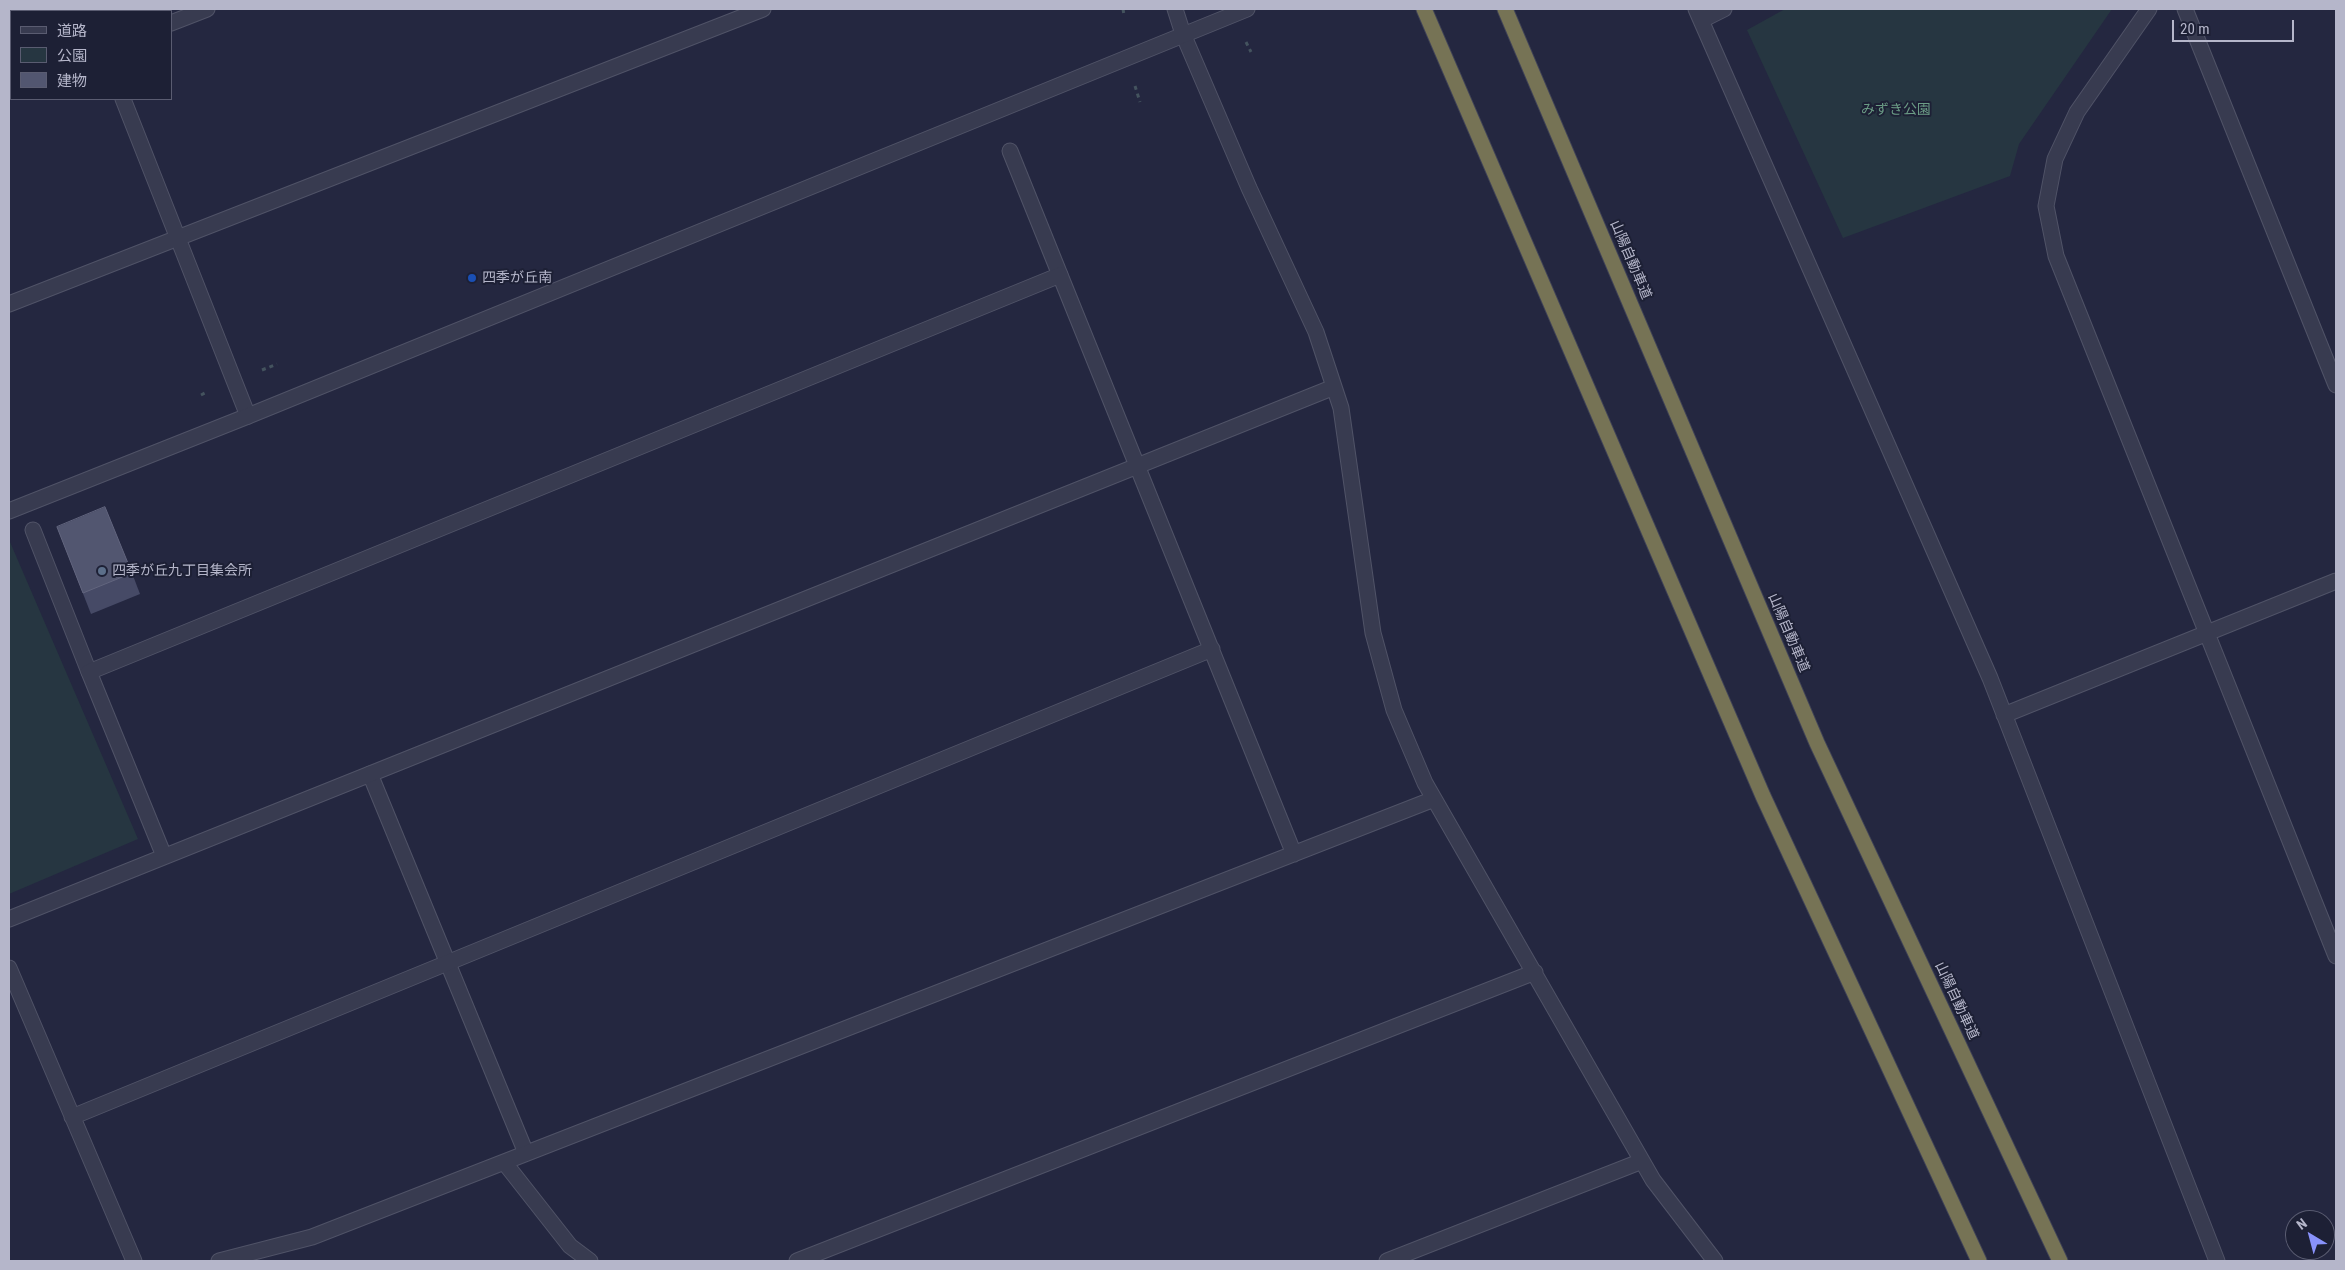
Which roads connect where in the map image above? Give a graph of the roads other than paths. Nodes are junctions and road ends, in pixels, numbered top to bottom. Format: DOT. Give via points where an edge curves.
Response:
graph roads {
  1 [pos="207,9"];
  2 [pos="763,9"];
  3 [pos="1175,9"];
  4 [pos="1247,9"];
  5 [pos="1424,9"];
  6 [pos="1505,9"];
  7 [pos="1724,9"];
  8 [pos="2149,9"];
  9 [pos="2185,9"];
  10 [pos="1699,15"];
  11 [pos="172,23"];
  12 [pos="1183,34"];
  13 [pos="123,100"];
  14 [pos="1010,151"];
  15 [pos="178,238"];
  16 [pos="1060,275"];
  17 [pos="9,304"];
  18 [pos="1334,386"];
  19 [pos="2336,386"];
  20 [pos="248,416"];
  21 [pos="1137,466"];
  22 [pos="9,511"];
  23 [pos="33,530"];
  24 [pos="2336,581"];
  25 [pos="2207,633"];
  26 [pos="1212,649"];
  27 [pos="90,672"];
  28 [pos="2004,715"];
  29 [pos="370,774"];
  30 [pos="1434,799"];
  31 [pos="1294,854"];
  32 [pos="164,856"];
  33 [pos="9,919"];
  34 [pos="2336,956"];
  35 [pos="448,963"];
  36 [pos="9,968"];
  37 [pos="1534,972"];
  38 [pos="72,1117"];
  39 [pos="526,1153"];
  40 [pos="1642,1161"];
  41 [pos="504,1162"];
  42 [pos="134,1261"];
  43 [pos="219,1261"];
  44 [pos="590,1261"];
  45 [pos="797,1261"];
  46 [pos="1386,1261"];
  47 [pos="1715,1261"];
  48 [pos="1979,1261"];
  49 [pos="2060,1261"];
  50 [pos="2217,1261"];
  1 -- 11 [label="street"];
  2 -- 15 [label="street"];
  3 -- 12 [label="street"];
  4 -- 12 [label="street"];
  5 -- 48 [label="highway" via="1763,796"];
  6 -- 49 [label="highway, 山陽自動車道" via="1817,743"];
  7 -- 10 [label="street"];
  8 -- 25 [label="street" via="2077,112 2055,159 2046,206 2056,256"];
  9 -- 19 [label="street"];
  10 -- 28 [label="street"];
  12 -- 18 [label="street" via="1316,332"];
  12 -- 20 [label="street"];
  13 -- 15 [label="street"];
  14 -- 16 [label="street"];
  15 -- 17 [label="street"];
  15 -- 20 [label="street"];
  16 -- 21 [label="street"];
  16 -- 27 [label="street"];
  18 -- 21 [label="street"];
  18 -- 30 [label="street" via="1341,408 1372,633 1394,710"];
  20 -- 22 [label="street"];
  21 -- 26 [label="street"];
  21 -- 29 [label="street"];
  23 -- 27 [label="street"];
  24 -- 25 [label="street"];
  25 -- 28 [label="street"];
  25 -- 34 [label="street"];
  26 -- 31 [label="street"];
  26 -- 35 [label="street"];
  27 -- 32 [label="street"];
  28 -- 50 [label="street"];
  29 -- 32 [label="street"];
  29 -- 35 [label="street"];
  30 -- 31 [label="street"];
  30 -- 37 [label="street"];
  31 -- 39 [label="street"];
  32 -- 33 [label="street"];
  35 -- 38 [label="street"];
  35 -- 39 [label="street"];
  36 -- 38 [label="street"];
  37 -- 40 [label="street"];
  37 -- 45 [label="street"];
  38 -- 42 [label="street"];
  39 -- 41 [label="street"];
  40 -- 46 [label="street"];
  40 -- 47 [label="street"];
  41 -- 43 [label="street" via="312,1236"];
  41 -- 44 [label="street" via="570,1246"];
}
